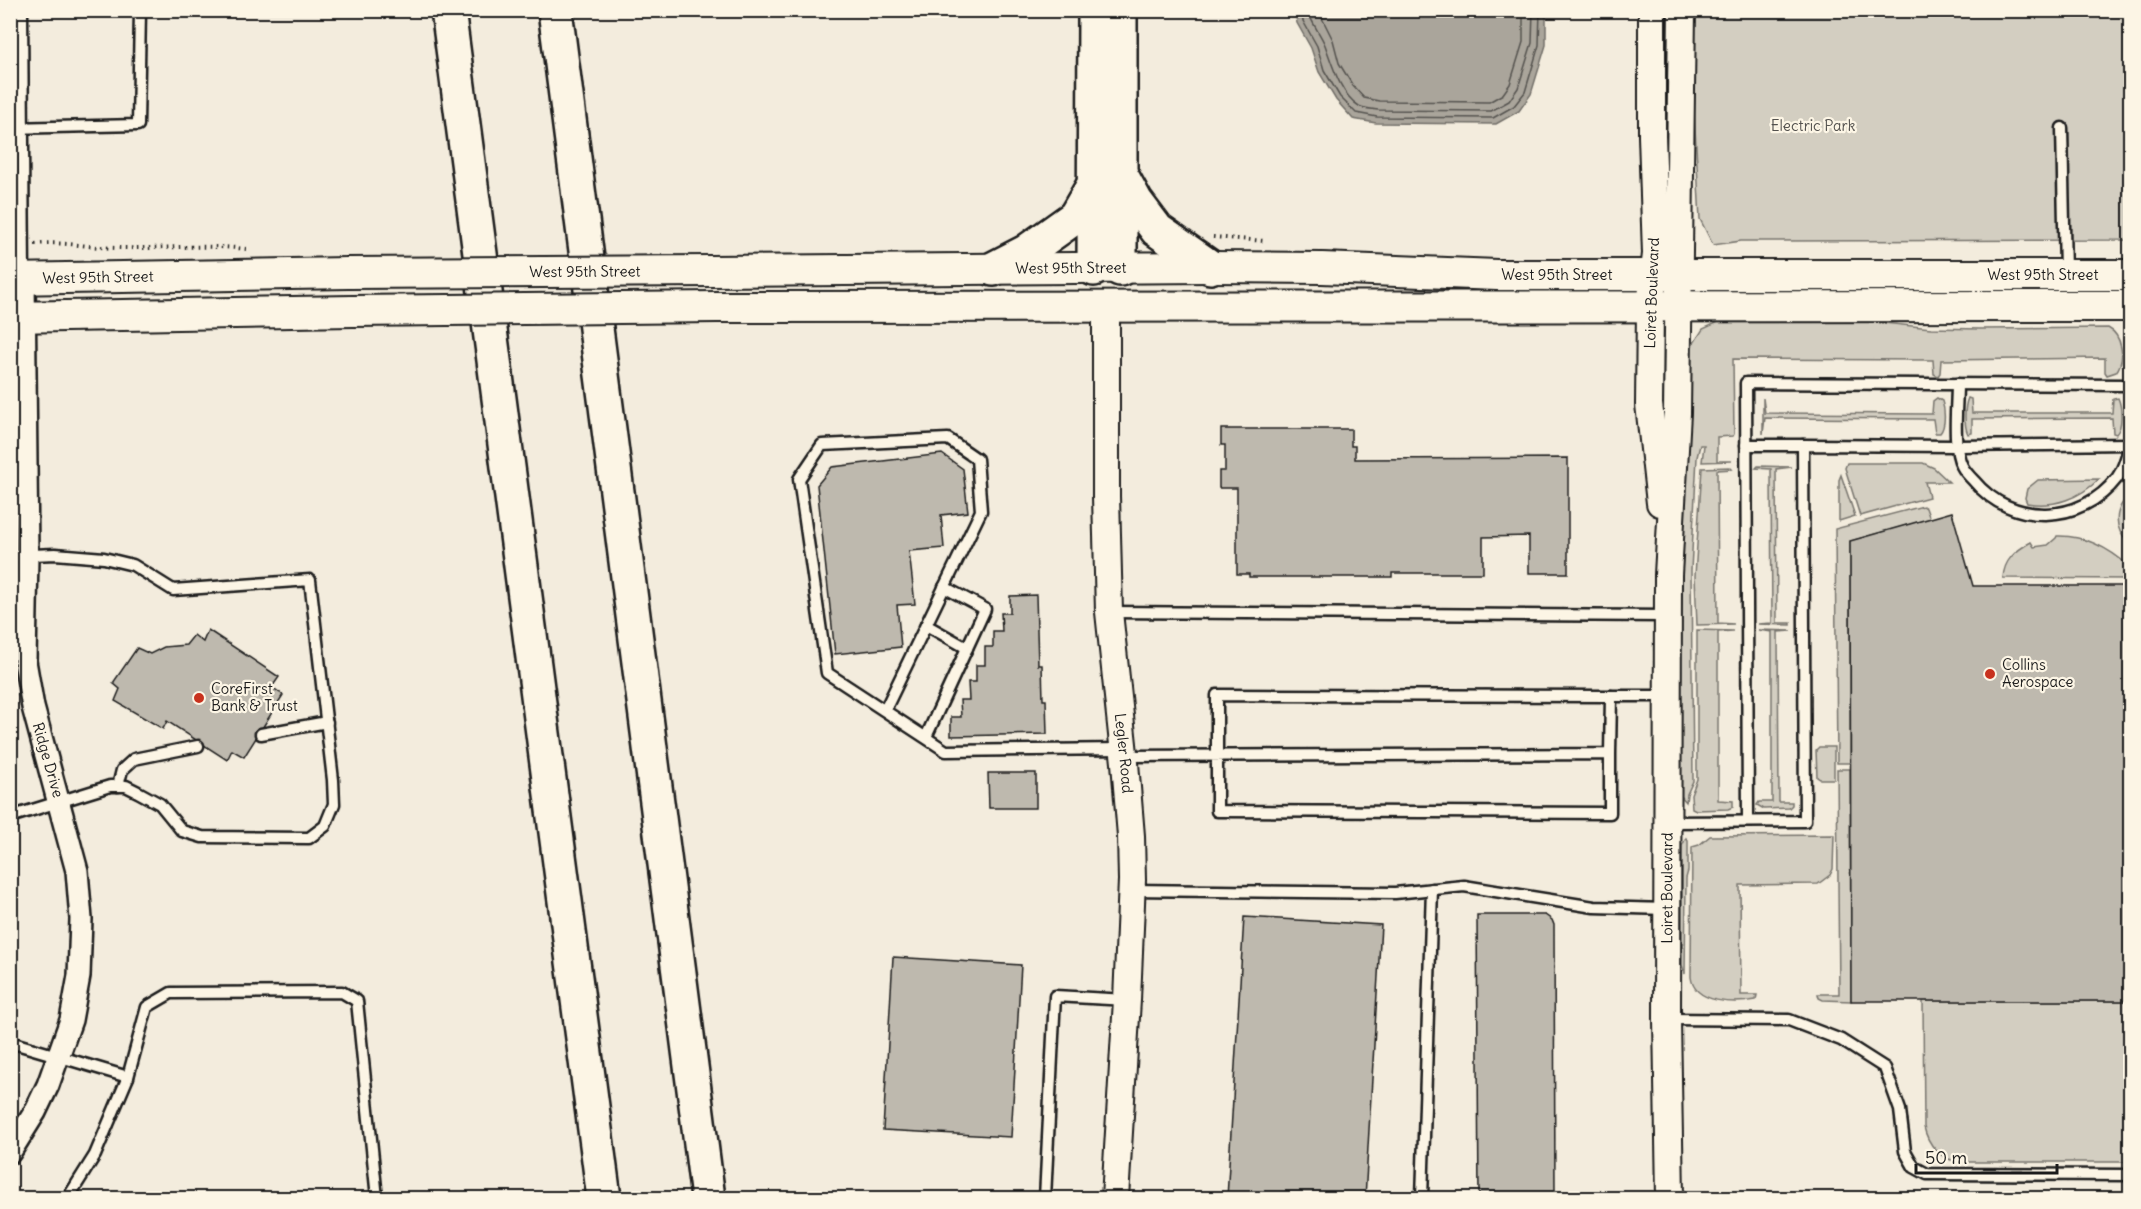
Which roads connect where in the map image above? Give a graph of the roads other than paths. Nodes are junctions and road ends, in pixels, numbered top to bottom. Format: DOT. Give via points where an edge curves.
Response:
graph roads {
  1 [pos="22,10"];
  2 [pos="140,10"];
  3 [pos="425,10"];
  4 [pos="448,10"];
  5 [pos="555,10"];
  6 [pos="1095,10"];
  7 [pos="1120,10"];
  8 [pos="1652,10"];
  9 [pos="1682,10"];
  10 [pos="458,81"];
  11 [pos="10,128"];
  12 [pos="23,128"];
  13 [pos="2062,128"];
  14 [pos="1107,180"];
  15 [pos="1210,267"];
  16 [pos="993,269"];
  17 [pos="1107,269"];
  18 [pos="1665,275"];
  19 [pos="2065,275"];
  20 [pos="2130,275"];
  21 [pos="17,279"];
  22 [pos="2130,306"];
  23 [pos="1106,307"];
  24 [pos="1664,307"];
  25 [pos="17,317"];
  26 [pos="2130,318"];
  27 [pos="1957,384"];
  28 [pos="2130,385"];
  29 [pos="2130,444"];
  30 [pos="1746,445"];
  31 [pos="1803,445"];
  32 [pos="1957,446"];
  33 [pos="19,556"];
  34 [pos="944,587"];
  35 [pos="1109,612"];
  36 [pos="1668,616"];
  37 [pos="926,625"];
  38 [pos="967,648"];
  39 [pos="1611,696"];
  40 [pos="1668,696"];
  41 [pos="885,710"];
  42 [pos="327,722"];
  43 [pos="261,734"];
  44 [pos="926,737"];
  45 [pos="198,746"];
  46 [pos="1124,752"];
  47 [pos="1610,754"];
  48 [pos="1217,755"];
  49 [pos="118,786"];
  50 [pos="60,802"];
  51 [pos="10,817"];
  52 [pos="1748,821"];
  53 [pos="1666,822"];
  54 [pos="1432,889"];
  55 [pos="1131,890"];
  56 [pos="1667,909"];
  57 [pos="1127,1000"];
  58 [pos="1667,1019"];
  59 [pos="10,1042"];
  60 [pos="60,1056"];
  61 [pos="128,1077"];
  62 [pos="10,1152"];
  63 [pos="2130,1175"];
  64 [pos="68,1198"];
  65 [pos="377,1198"];
  66 [pos="604,1198"];
  67 [pos="708,1198"];
  68 [pos="1045,1198"];
  69 [pos="1115,1198"];
  70 [pos="1422,1198"];
  71 [pos="1670,1198"];
  1 -- 12 [label="lane"];
  2 -- 12 [label="lane" via="138,125"];
  3 -- 10 [label="highway"];
  4 -- 10 [label="highway"];
  5 -- 67 [label="highway"];
  6 -- 14 [label="highway"];
  7 -- 14 [label="highway"];
  8 -- 18 [label="street, Loiret Boulevard" via="1656,254"];
  9 -- 18 [label="street, Loiret Boulevard"];
  10 -- 66 [label="highway"];
  11 -- 12 [label="lane"];
  12 -- 21 [label="lane"];
  13 -- 19 [label="lane"];
  14 -- 15 [label="highway" via="1136,202 1157,230"];
  14 -- 16 [label="highway" via="1075,217 1026,252"];
  14 -- 17 [label="highway"];
  15 -- 17 [label="main road, West 95th Street"];
  15 -- 18 [label="main road, West 95th Street"];
  16 -- 17 [label="main road, West 95th Street"];
  16 -- 21 [label="main road, West 95th Street, bridge"];
  17 -- 23 [label="main road"];
  18 -- 19 [label="main road, West 95th Street"];
  18 -- 24 [label="street, Loiret Boulevard"];
  19 -- 20 [label="main road, West 95th Street"];
  21 -- 25 [label="street, Ridge Drive"];
  22 -- 24 [label="main road, West 95th Street"];
  22 -- 26 [label="lane"];
  23 -- 24 [label="main road, West 95th Street"];
  23 -- 25 [label="main road, West 95th Street, bridge" via="717,307"];
  23 -- 35 [label="street, Legler Road"];
  24 -- 36 [label="street, Loiret Boulevard" via="1649,404 1668,575"];
  25 -- 33 [label="street, Ridge Drive"];
  27 -- 28 [label="lane"];
  27 -- 30 [label="lane" via="1746,383"];
  27 -- 32 [label="lane"];
  29 -- 32 [label="lane"];
  29 -- 32 [label="lane" via="2125,464 2102,494 2068,512 2048,515 2013,510 1982,491 1962,466"];
  30 -- 31 [label="lane"];
  30 -- 52 [label="lane"];
  31 -- 32 [label="lane"];
  31 -- 52 [label="lane" via="1805,821"];
  33 -- 42 [label="lane" via="104,558 133,565 173,590 310,580"];
  33 -- 50 [label="street, Ridge Drive" via="25,661 33,707"];
  34 -- 37 [label="lane"];
  34 -- 38 [label="lane" via="985,609"];
  34 -- 41 [label="lane" via="981,511 978,459 948,438 822,445 799,479 827,673"];
  35 -- 36 [label="lane"];
  35 -- 46 [label="street, Legler Road"];
  36 -- 40 [label="street, Loiret Boulevard"];
  37 -- 38 [label="lane"];
  37 -- 41 [label="lane"];
  38 -- 44 [label="lane"];
  39 -- 40 [label="lane"];
  39 -- 47 [label="lane"];
  39 -- 48 [label="lane" via="1217,695"];
  40 -- 53 [label="street, Loiret Boulevard"];
  41 -- 44 [label="lane"];
  42 -- 43 [label="lane"];
  42 -- 49 [label="lane" via="334,804 325,826 309,838 202,837 182,831 160,804 126,786"];
  44 -- 46 [label="lane" via="946,751"];
  45 -- 49 [label="lane" via="134,759 122,770"];
  46 -- 48 [label="lane"];
  46 -- 55 [label="street, Legler Road"];
  47 -- 48 [label="lane"];
  47 -- 48 [label="lane" via="1610,813 1217,811"];
  49 -- 50 [label="lane"];
  50 -- 51 [label="lane"];
  50 -- 60 [label="street, Ridge Drive" via="77,871 81,919 79,976"];
  52 -- 53 [label="lane"];
  53 -- 56 [label="street, Loiret Boulevard"];
  54 -- 55 [label="lane" via="1395,893"];
  54 -- 56 [label="lane" via="1464,886 1594,907"];
  54 -- 70 [label="lane"];
  55 -- 57 [label="street, Legler Road"];
  56 -- 58 [label="street, Loiret Boulevard"];
  57 -- 68 [label="lane" via="1056,996"];
  57 -- 69 [label="street, Legler Road"];
  58 -- 63 [label="lane" via="1789,1020 1841,1040 1885,1068 1900,1110 1905,1151 1914,1167 1927,1174"];
  58 -- 71 [label="street, Loiret Boulevard"];
  59 -- 60 [label="lane"];
  60 -- 61 [label="lane"];
  60 -- 62 [label="street, Ridge Drive" via="35,1112"];
  61 -- 64 [label="lane" via="96,1155"];
  61 -- 65 [label="lane" via="147,1007 171,993 342,993 357,1001"];
}
